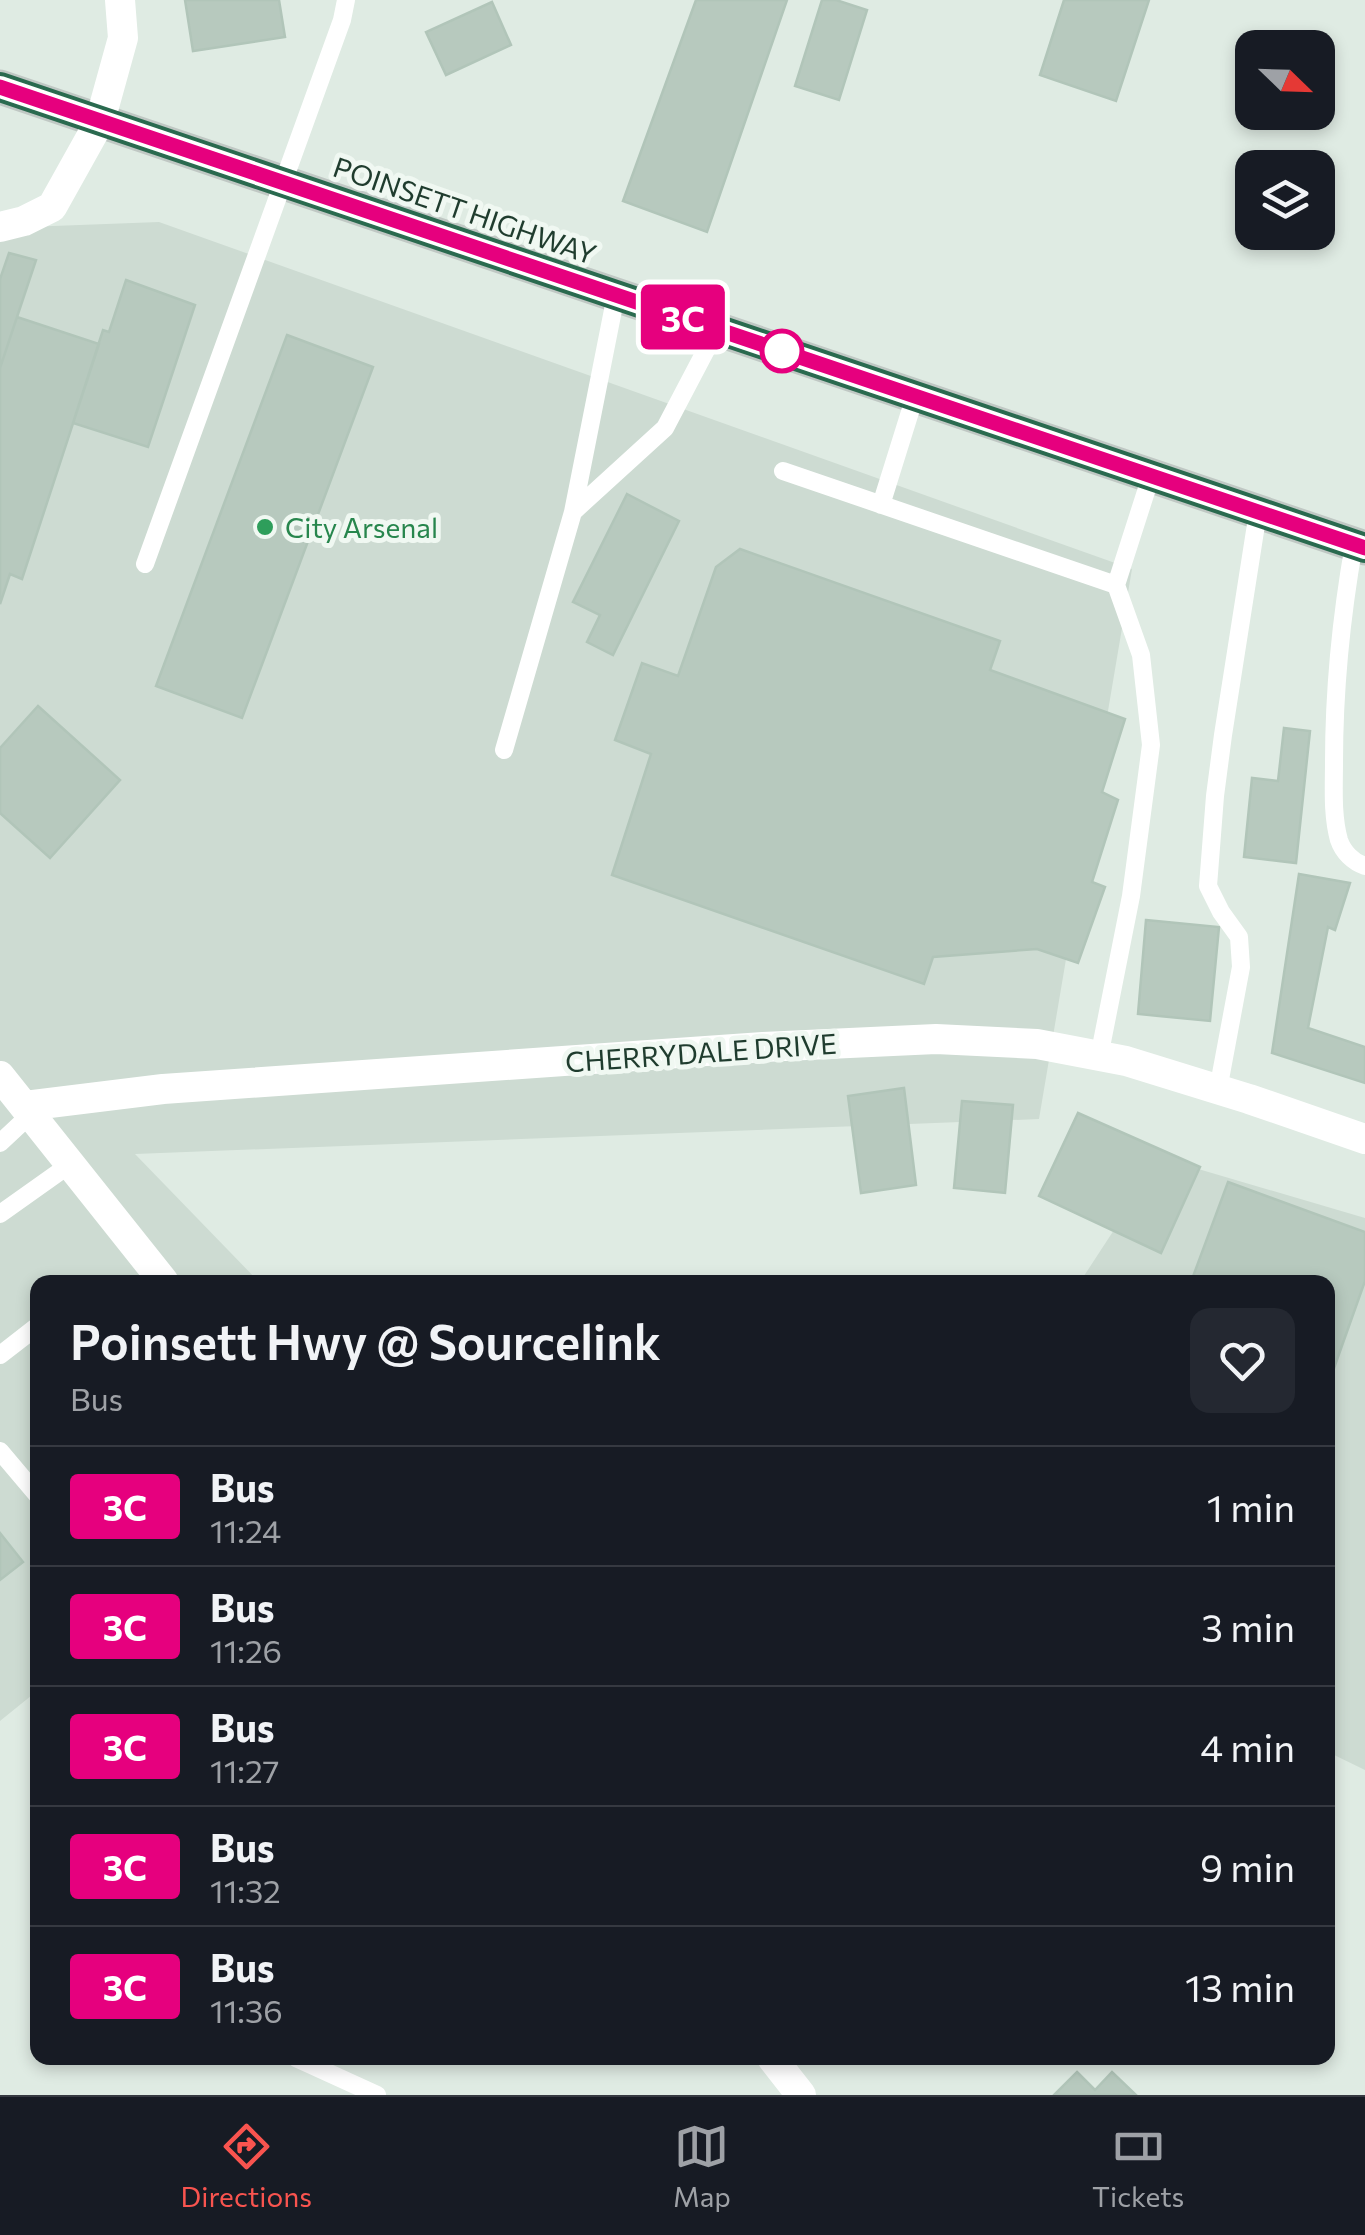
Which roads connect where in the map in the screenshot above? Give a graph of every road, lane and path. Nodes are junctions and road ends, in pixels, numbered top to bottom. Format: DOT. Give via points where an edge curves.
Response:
graph roads {
  1 [pos="120,0"];
  2 [pos="346,0"];
  3 [pos="0,87"];
  4 [pos="100,121"];
  5 [pos="282,182"];
  6 [pos="0,226"];
  7 [pos="616,295"];
  8 [pos="718,329"];
  9 [pos="915,396"];
  10 [pos="783,471"];
  11 [pos="1152,476"];
  12 [pos="881,505"];
  13 [pos="573,512"];
  14 [pos="1258,512"];
  15 [pos="1360,546"];
  16 [pos="146,564"];
  17 [pos="1116,584"];
  18 [pos="504,750"];
  19 [pos="1365,866"];
  20 [pos="1100,1056"];
  21 [pos="0,1076"];
  22 [pos="1218,1090"];
  23 [pos="28,1110"];
  24 [pos="1365,1140"];
  25 [pos="0,1143"];
  26 [pos="69,1165"];
  27 [pos="0,1214"];
  28 [pos="158,1275"];
  29 [pos="30,1332"];
  30 [pos="0,1355"];
  31 [pos="0,1451"];
  32 [pos="30,1487"];
  33 [pos="311,2065"];
  34 [pos="777,2065"];
  35 [pos="377,2095"];
  36 [pos="801,2095"];
  1 -- 4 [label="street" via="123,38"];
  2 -- 5 [label="lane"];
  3 -- 4 [label="highway, POINSETT HIGHWAY"];
  4 -- 5 [label="highway, POINSETT HIGHWAY"];
  4 -- 6 [label="street" via="52,207"];
  5 -- 7 [label="highway, POINSETT HIGHWAY"];
  5 -- 16 [label="lane"];
  7 -- 8 [label="highway, POINSETT HIGHWAY"];
  7 -- 13 [label="lane"];
  8 -- 9 [label="highway, POINSETT HIGHWAY"];
  8 -- 13 [label="lane" via="665,428"];
  9 -- 11 [label="highway, POINSETT HIGHWAY"];
  9 -- 12 [label="lane"];
  10 -- 12 [label="lane"];
  11 -- 14 [label="highway, POINSETT HIGHWAY"];
  11 -- 17 [label="lane"];
  12 -- 17 [label="lane"];
  13 -- 18 [label="lane"];
  14 -- 15 [label="highway, POINSETT HIGHWAY"];
  14 -- 22 [label="lane" via="1223,735 1208,886 1239,937 1242,967"];
  15 -- 19 [label="lane" via="1342,612 1334,811 1340,844 1354,863"];
  17 -- 20 [label="lane" via="1141,655 1151,745"];
  20 -- 22 [label="street, CHERRYDALE DRIVE"];
  20 -- 23 [label="street, CHERRYDALE DRIVE" via="1037,1044 936,1039 764,1046 163,1088"];
  21 -- 23 [label="street"];
  22 -- 24 [label="street, CHERRYDALE DRIVE"];
  23 -- 25 [label="lane"];
  23 -- 26 [label="street"];
  26 -- 27 [label="lane"];
  26 -- 28 [label="street"];
  29 -- 30 [label="lane"];
  31 -- 32 [label="lane"];
  33 -- 35 [label="lane"];
  34 -- 36 [label="street"];
}
